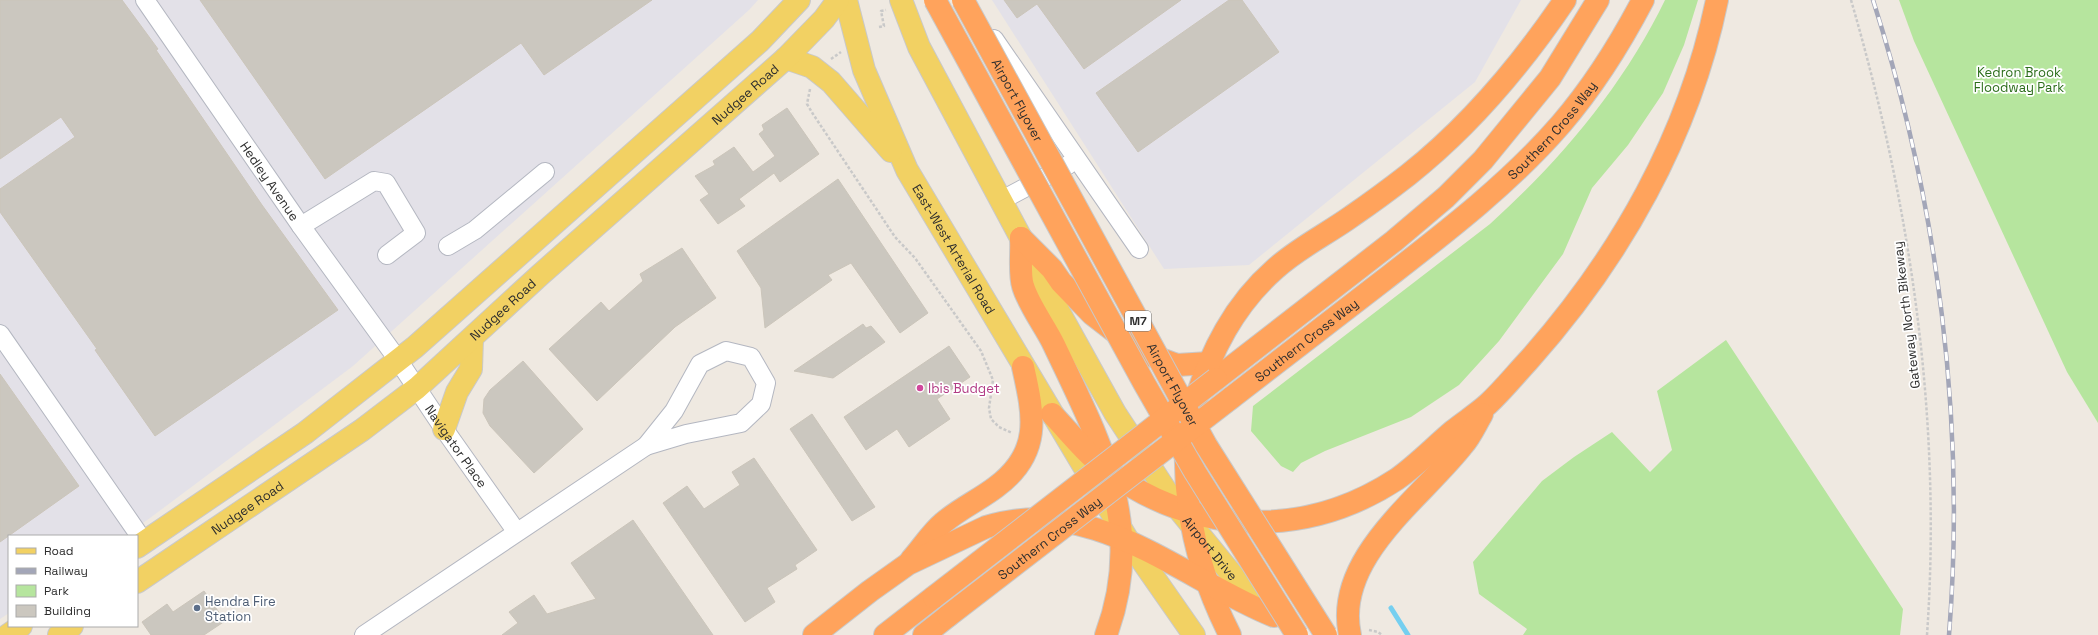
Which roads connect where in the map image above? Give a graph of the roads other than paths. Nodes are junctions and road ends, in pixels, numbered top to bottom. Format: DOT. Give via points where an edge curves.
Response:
graph roads {
  1 [pos="145,0"];
  2 [pos="799,0"];
  3 [pos="838,0"];
  4 [pos="846,0"];
  5 [pos="935,0"];
  6 [pos="963,0"];
  7 [pos="967,0"];
  8 [pos="1565,0"];
  9 [pos="1598,0"];
  10 [pos="1642,0"];
  11 [pos="1717,0"];
  12 [pos="893,5"];
  13 [pos="786,58"];
  14 [pos="1077,160"];
  15 [pos="907,170"];
  16 [pos="545,172"];
  17 [pos="1000,201"];
  18 [pos="301,226"];
  19 [pos="1021,238"];
  20 [pos="448,246"];
  21 [pos="1139,249"];
  22 [pos="387,255"];
  23 [pos="0,334"];
  24 [pos="472,339"];
  25 [pos="398,360"];
  26 [pos="1209,363"];
  27 [pos="1023,367"];
  28 [pos="417,388"];
  29 [pos="1488,404"];
  30 [pos="1052,414"];
  31 [pos="444,429"];
  32 [pos="646,446"];
  33 [pos="1102,478"];
  34 [pos="1186,515"];
  35 [pos="516,531"];
  36 [pos="134,535"];
  37 [pos="1124,537"];
  38 [pos="140,544"];
  39 [pos="908,564"];
  40 [pos="161,566"];
  41 [pos="138,581"];
  42 [pos="1208,582"];
  43 [pos="1274,616"];
  44 [pos="20,627"];
  45 [pos="71,627"];
  46 [pos="8,635"];
  47 [pos="59,635"];
  48 [pos="364,635"];
  49 [pos="814,635"];
  50 [pos="885,635"];
  51 [pos="924,635"];
  52 [pos="1106,635"];
  53 [pos="1194,635"];
  54 [pos="1230,635"];
  55 [pos="1296,635"];
  56 [pos="1326,635"];
  57 [pos="1350,635"];
  1 -- 18 [label="street, Hedley Avenue"];
  2 -- 25 [label="main road" via="760,41 433,332"];
  3 -- 13 [label="main road, Nudgee Road"];
  4 -- 15 [label="main road, East-West Arterial Road" via="856,44 873,94"];
  5 -- 55 [label="highway, Airport Flyover / M7, bridge" via="1195,472"];
  6 -- 56 [label="highway, Airport Flyover / M7, bridge" via="1206,444"];
  7 -- 14 [label="street"];
  8 -- 26 [label="highway" via="1508,78 1449,137 1409,174 1352,216 1292,255 1262,282 1232,318"];
  9 -- 50 [label="highway, Southern Cross Way, bridge" via="1550,78 1483,160 1446,197 1394,241"];
  10 -- 51 [label="highway, Southern Cross Way, bridge" via="1628,29 1591,83 1562,123 1525,163 1466,214"];
  11 -- 29 [label="highway" via="1711,30 1686,108 1638,210 1610,256 1557,328"];
  12 -- 17 [label="main road" via="919,48"];
  13 -- 15 [label="main road" via="821,73 839,90"];
  13 -- 24 [label="main road, Nudgee Road" via="540,275"];
  14 -- 17 [label="street"];
  14 -- 21 [label="street"];
  15 -- 27 [label="main road, East-West Arterial Road"];
  16 -- 20 [label="street" via="475,230"];
  17 -- 19 [label="main road"];
  18 -- 22 [label="street" via="374,181 386,183 416,233"];
  18 -- 25 [label="street, Hedley Avenue"];
  19 -- 26 [label="highway" via="1092,314 1146,354 1177,365"];
  19 -- 33 [label="highway" via="1023,286 1097,440"];
  19 -- 34 [label="main road, Airport Drive" via="1039,276 1115,414"];
  23 -- 36 [label="street"];
  24 -- 28 [label="main road, Nudgee Road"];
  24 -- 31 [label="main road" via="471,369 456,392"];
  25 -- 28 [label="street, Navigator Place"];
  25 -- 38 [label="main road" via="305,433"];
  26 -- 34 [label="highway" via="1194,406 1187,442"];
  27 -- 30 [label="main road, East-West Arterial Road"];
  27 -- 39 [label="highway" via="1032,410 1030,441 1021,460 1008,477 943,523"];
  28 -- 31 [label="street, Navigator Place"];
  28 -- 40 [label="main road, Nudgee Road" via="362,430"];
  29 -- 34 [label="highway" via="1415,466 1364,497 1341,507 1302,517 1256,522"];
  29 -- 57 [label="highway" via="1464,445 1370,551 1353,589 1349,611"];
  30 -- 33 [label="highway" via="1092,457"];
  31 -- 35 [label="street, Navigator Place"];
  32 -- 32 [label="street" via="674,411 700,364 726,351 751,357 766,383 761,404 741,423 686,434"];
  32 -- 35 [label="street"];
  33 -- 34 [label="highway" via="1136,489"];
  33 -- 37 [label="highway" via="1117,500"];
  34 -- 42 [label="highway"];
  34 -- 43 [label="main road, Airport Drive" via="1234,577"];
  35 -- 48 [label="street"];
  37 -- 39 [label="highway" via="1060,520 1013,521 986,527"];
  37 -- 42 [label="highway"];
  37 -- 52 [label="highway" via="1118,593"];
  37 -- 53 [label="main road"];
  38 -- 40 [label="main road"];
  39 -- 49 [label="highway"];
  40 -- 41 [label="main road, Nudgee Road"];
  42 -- 43 [label="highway" via="1248,606"];
  42 -- 54 [label="highway"];
  43 -- 55 [label="main road, Airport Drive"];
  44 -- 46 [label="main road"];
  45 -- 47 [label="main road"];
}
